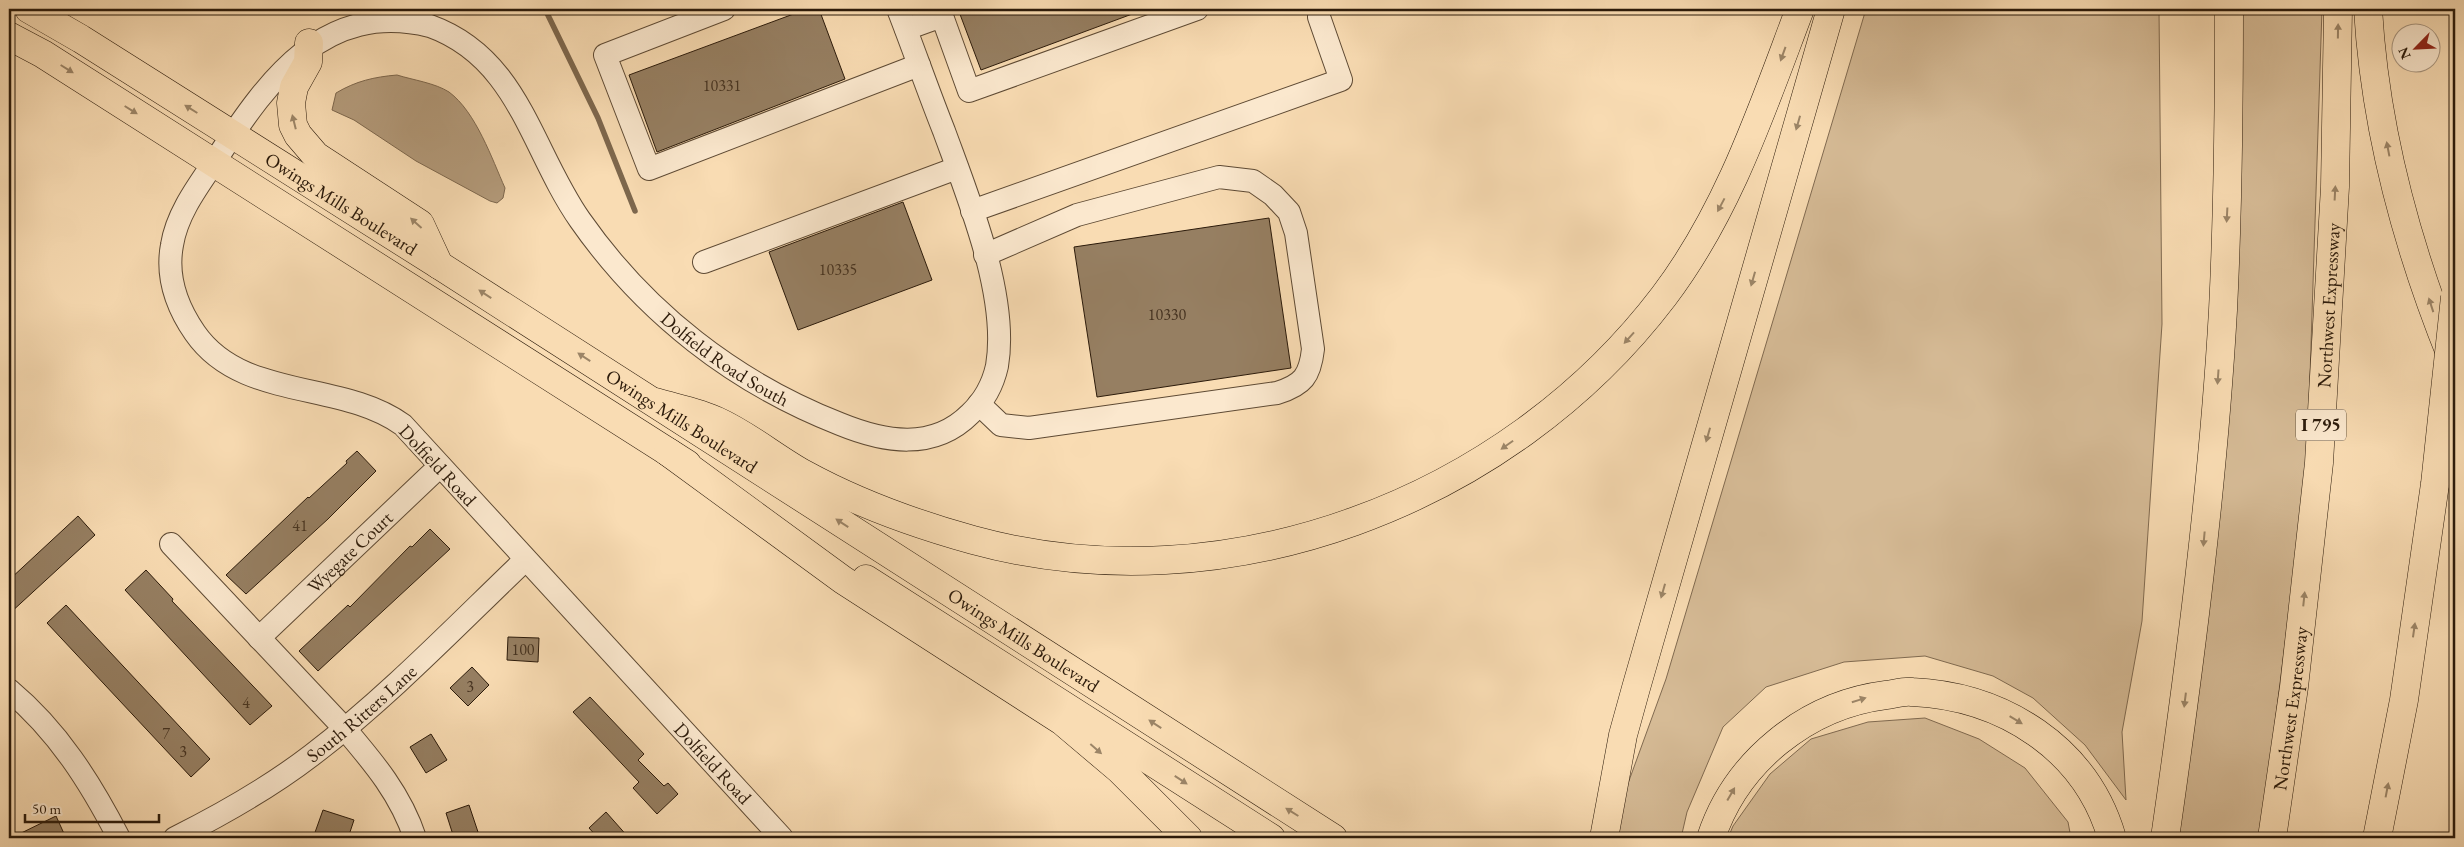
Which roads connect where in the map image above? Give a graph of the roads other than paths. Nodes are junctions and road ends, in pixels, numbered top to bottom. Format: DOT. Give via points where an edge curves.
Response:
graph roads {
  1 [pos="29,9"];
  2 [pos="724,9"];
  3 [pos="1196,9"];
  4 [pos="1800,9"];
  5 [pos="1831,9"];
  6 [pos="2212,9"];
  7 [pos="2229,9"];
  8 [pos="2338,9"];
  9 [pos="2368,9"];
  10 [pos="1319,17"];
  11 [pos="902,19"];
  12 [pos="9,36"];
  13 [pos="309,43"];
  14 [pos="919,65"];
  15 [pos="966,81"];
  16 [pos="930,94"];
  17 [pos="233,135"];
  18 [pos="214,163"];
  19 [pos="957,168"];
  20 [pos="2228,187"];
  21 [pos="972,211"];
  22 [pos="985,255"];
  23 [pos="704,262"];
  24 [pos="439,264"];
  25 [pos="2455,297"];
  26 [pos="2455,367"];
  27 [pos="655,402"];
  28 [pos="980,404"];
  29 [pos="668,452"];
  30 [pos="440,466"];
  31 [pos="171,544"];
  32 [pos="525,560"];
  33 [pos="259,638"];
  34 [pos="9,690"];
  35 [pos="1108,694"];
  36 [pos="345,729"];
  37 [pos="119,838"];
  38 [pos="175,838"];
  39 [pos="415,838"];
  40 [pos="782,838"];
  41 [pos="1188,838"];
  42 [pos="1271,838"];
  43 [pos="1333,838"];
  44 [pos="1604,838"];
  45 [pos="1711,838"];
  46 [pos="2112,838"];
  47 [pos="2165,838"];
  48 [pos="2272,838"];
  49 [pos="2377,838"];
  17 -- 1 [label="main road, Owings Mills Boulevard, one-way"];
  2 -- 14 [label="street" via="605,55 649,169"];
  3 -- 15 [label="street" via="969,91"];
  4 -- 27 [label="main road, one-way" via="1724,200 1687,263 1641,324 1590,378 1533,427 1430,490 1359,520 1255,549 1180,558 1105,559 1021,550 931,528 841,493 717,421"];
  5 -- 44 [label="main road, one-way" via="1633,698"];
  6 -- 20 [label="main road" via="2216,147"];
  7 -- 20 [label="main road"];
  48 -- 8 [label="main road, Northwest Expressway / I 795, one-way" via="2294,687 2319,464 2336,187"];
  26 -- 9 [label="main road, one-way" via="2420,270 2393,176 2374,69"];
  10 -- 21 [label="street" via="1341,80"];
  11 -- 14 [label="street, Dolfield Road South"];
  11 -- 15 [label="street" via="942,16"];
  12 -- 18 [label="main road, Owings Mills Boulevard, one-way" via="43,54"];
  13 -- 17 [label="street, Dolfield Road South" via="274,78"];
  24 -- 13 [label="main road, one-way" via="420,224 316,156 298,134 293,125 291,103 294,87 308,62"];
  13 -- 28 [label="street, Dolfield Road South" via="345,25 384,19 429,26 465,42 493,67 506,85 578,217 628,281 688,338 771,392 829,420 888,440 924,439 942,433 959,424"];
  14 -- 16 [label="street, Dolfield Road South"];
  15 -- 16 [label="street"];
  16 -- 19 [label="street, Dolfield Road South"];
  17 -- 18 [label="street, Dolfield Road"];
  17 -- 24 [label="main road, Owings Mills Boulevard"];
  18 -- 29 [label="main road, Owings Mills Boulevard"];
  18 -- 30 [label="street, Dolfield Road" via="176,228 170,266 173,288 182,311 204,345 221,361 244,373 385,412 403,425"];
  18 -- 35 [label="main road" via="254,170 968,623"];
  19 -- 21 [label="street, Dolfield Road South"];
  19 -- 23 [label="street"];
  20 -- 47 [label="main road, one-way" via="2223,312 2202,560"];
  21 -- 22 [label="street, Dolfield Road South"];
  22 -- 28 [label="street, Dolfield Road South" via="995,300 999,350 990,388"];
  22 -- 28 [label="street" via="1077,215 1219,176 1252,181 1273,195 1289,212 1296,233 1312,349 1310,367 1302,381 1277,393 1029,428 1001,425"];
  27 -- 24 [label="main road, Owings Mills Boulevard, one-way"];
  49 -- 25 [label="main road, one-way, bridge" via="2404,700 2435,484"];
  35 -- 27 [label="main road, Owings Mills Boulevard, one-way"];
  29 -- 41 [label="main road, one-way" via="843,580 1062,721 1120,770"];
  29 -- 42 [label="main road, Owings Mills Boulevard, one-way"];
  30 -- 32 [label="street, Dolfield Road"];
  30 -- 33 [label="street, Wyegate Court"];
  31 -- 33 [label="street"];
  32 -- 36 [label="street, South Ritters Lane"];
  32 -- 40 [label="street, Dolfield Road"];
  33 -- 36 [label="street"];
  34 -- 37 [label="street" via="69,753"];
  43 -- 35 [label="main road, Owings Mills Boulevard, one-way"];
  36 -- 38 [label="street, South Ritters Lane" via="275,782"];
  36 -- 39 [label="street" via="391,785"];
  45 -- 46 [label="main road, one-way" via="1734,789 1763,755 1792,730 1824,711 1865,697 1911,692 1963,699 2007,715 2039,734 2068,758 2093,791"];
}
